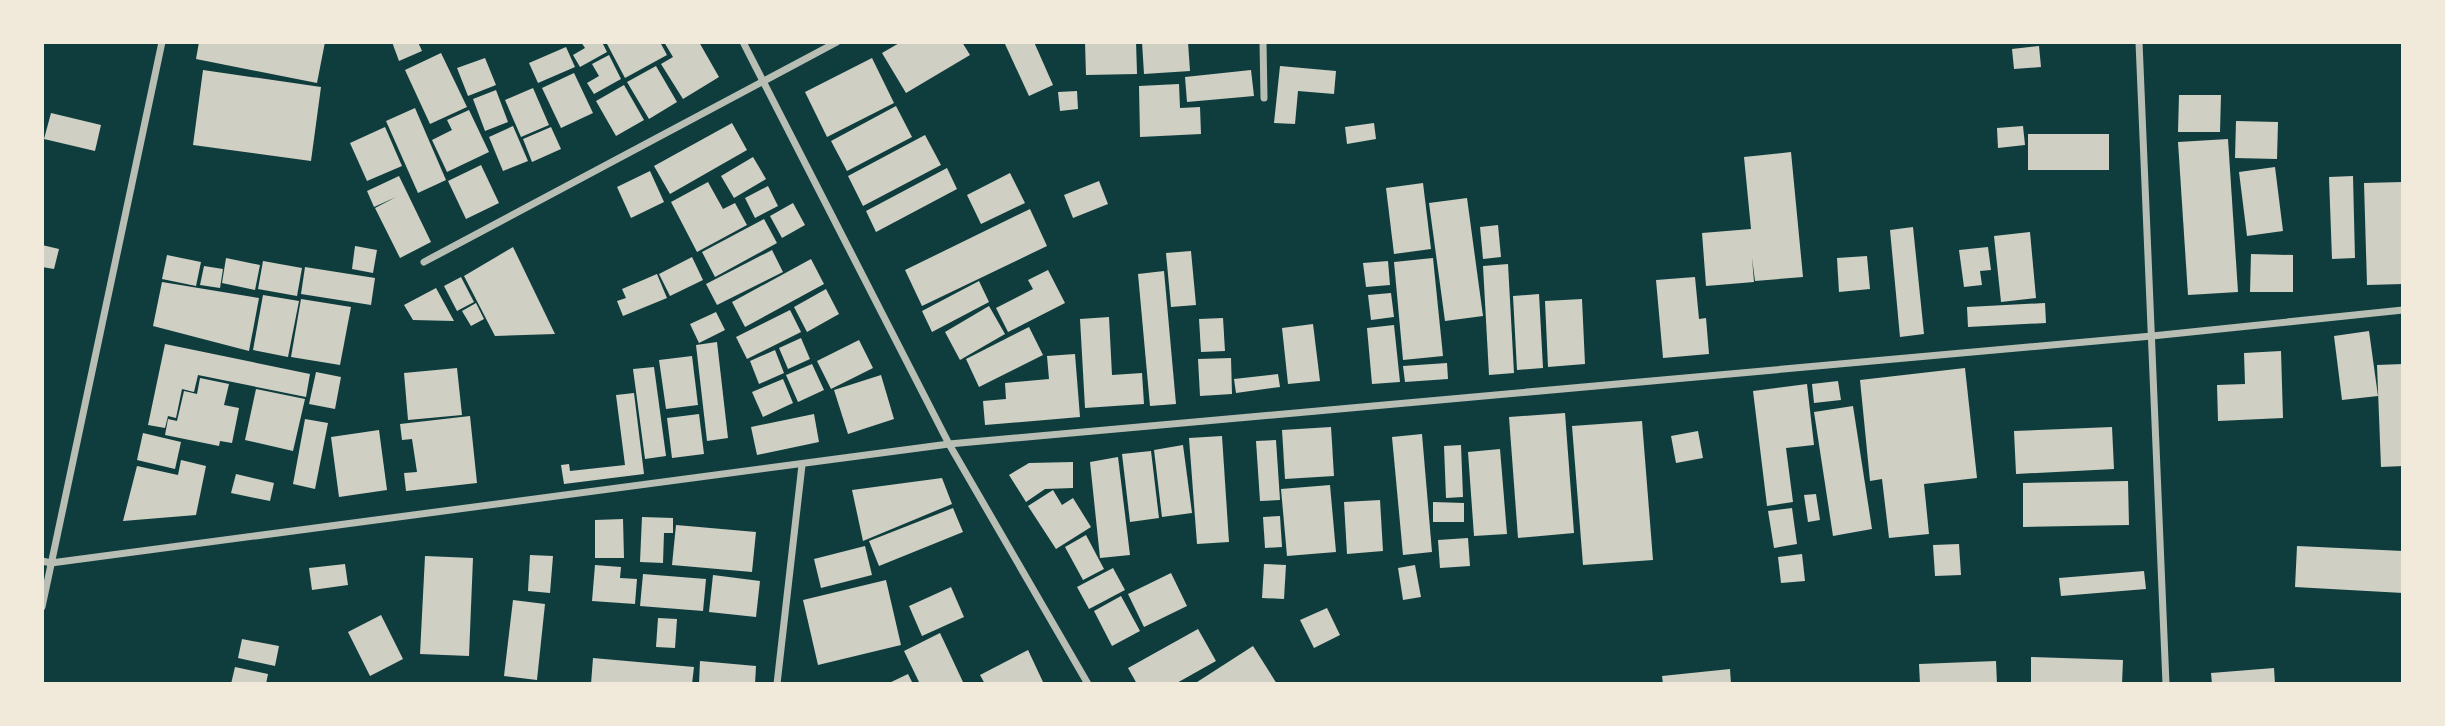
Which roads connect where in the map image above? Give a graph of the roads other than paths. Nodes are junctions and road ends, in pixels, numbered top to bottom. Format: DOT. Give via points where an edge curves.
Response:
graph roads {
  1 [pos="162,42"];
  2 [pos="743,42"];
  3 [pos="837,42"];
  4 [pos="1263,42"];
  5 [pos="2139,42"];
  6 [pos="764,82"];
  7 [pos="1264,98"];
  8 [pos="424,262"];
  9 [pos="2403,310"];
  10 [pos="2152,336"];
  11 [pos="949,444"];
  12 [pos="802,465"];
  13 [pos="42,561"];
  14 [pos="51,563"];
  15 [pos="42,607"];
  16 [pos="777,684"];
  17 [pos="1088,684"];
  18 [pos="2166,684"];
  1 -- 14 [label="street"];
  2 -- 6 [label="street"];
  3 -- 6 [label="street"];
  4 -- 7 [label="street"];
  5 -- 10 [label="street"];
  6 -- 8 [label="street"];
  6 -- 11 [label="street"];
  9 -- 10 [label="street"];
  10 -- 11 [label="street"];
  10 -- 18 [label="street"];
  11 -- 12 [label="street"];
  11 -- 17 [label="street"];
  12 -- 14 [label="street"];
  12 -- 16 [label="street"];
  13 -- 14 [label="street"];
  14 -- 15 [label="street"];
}
